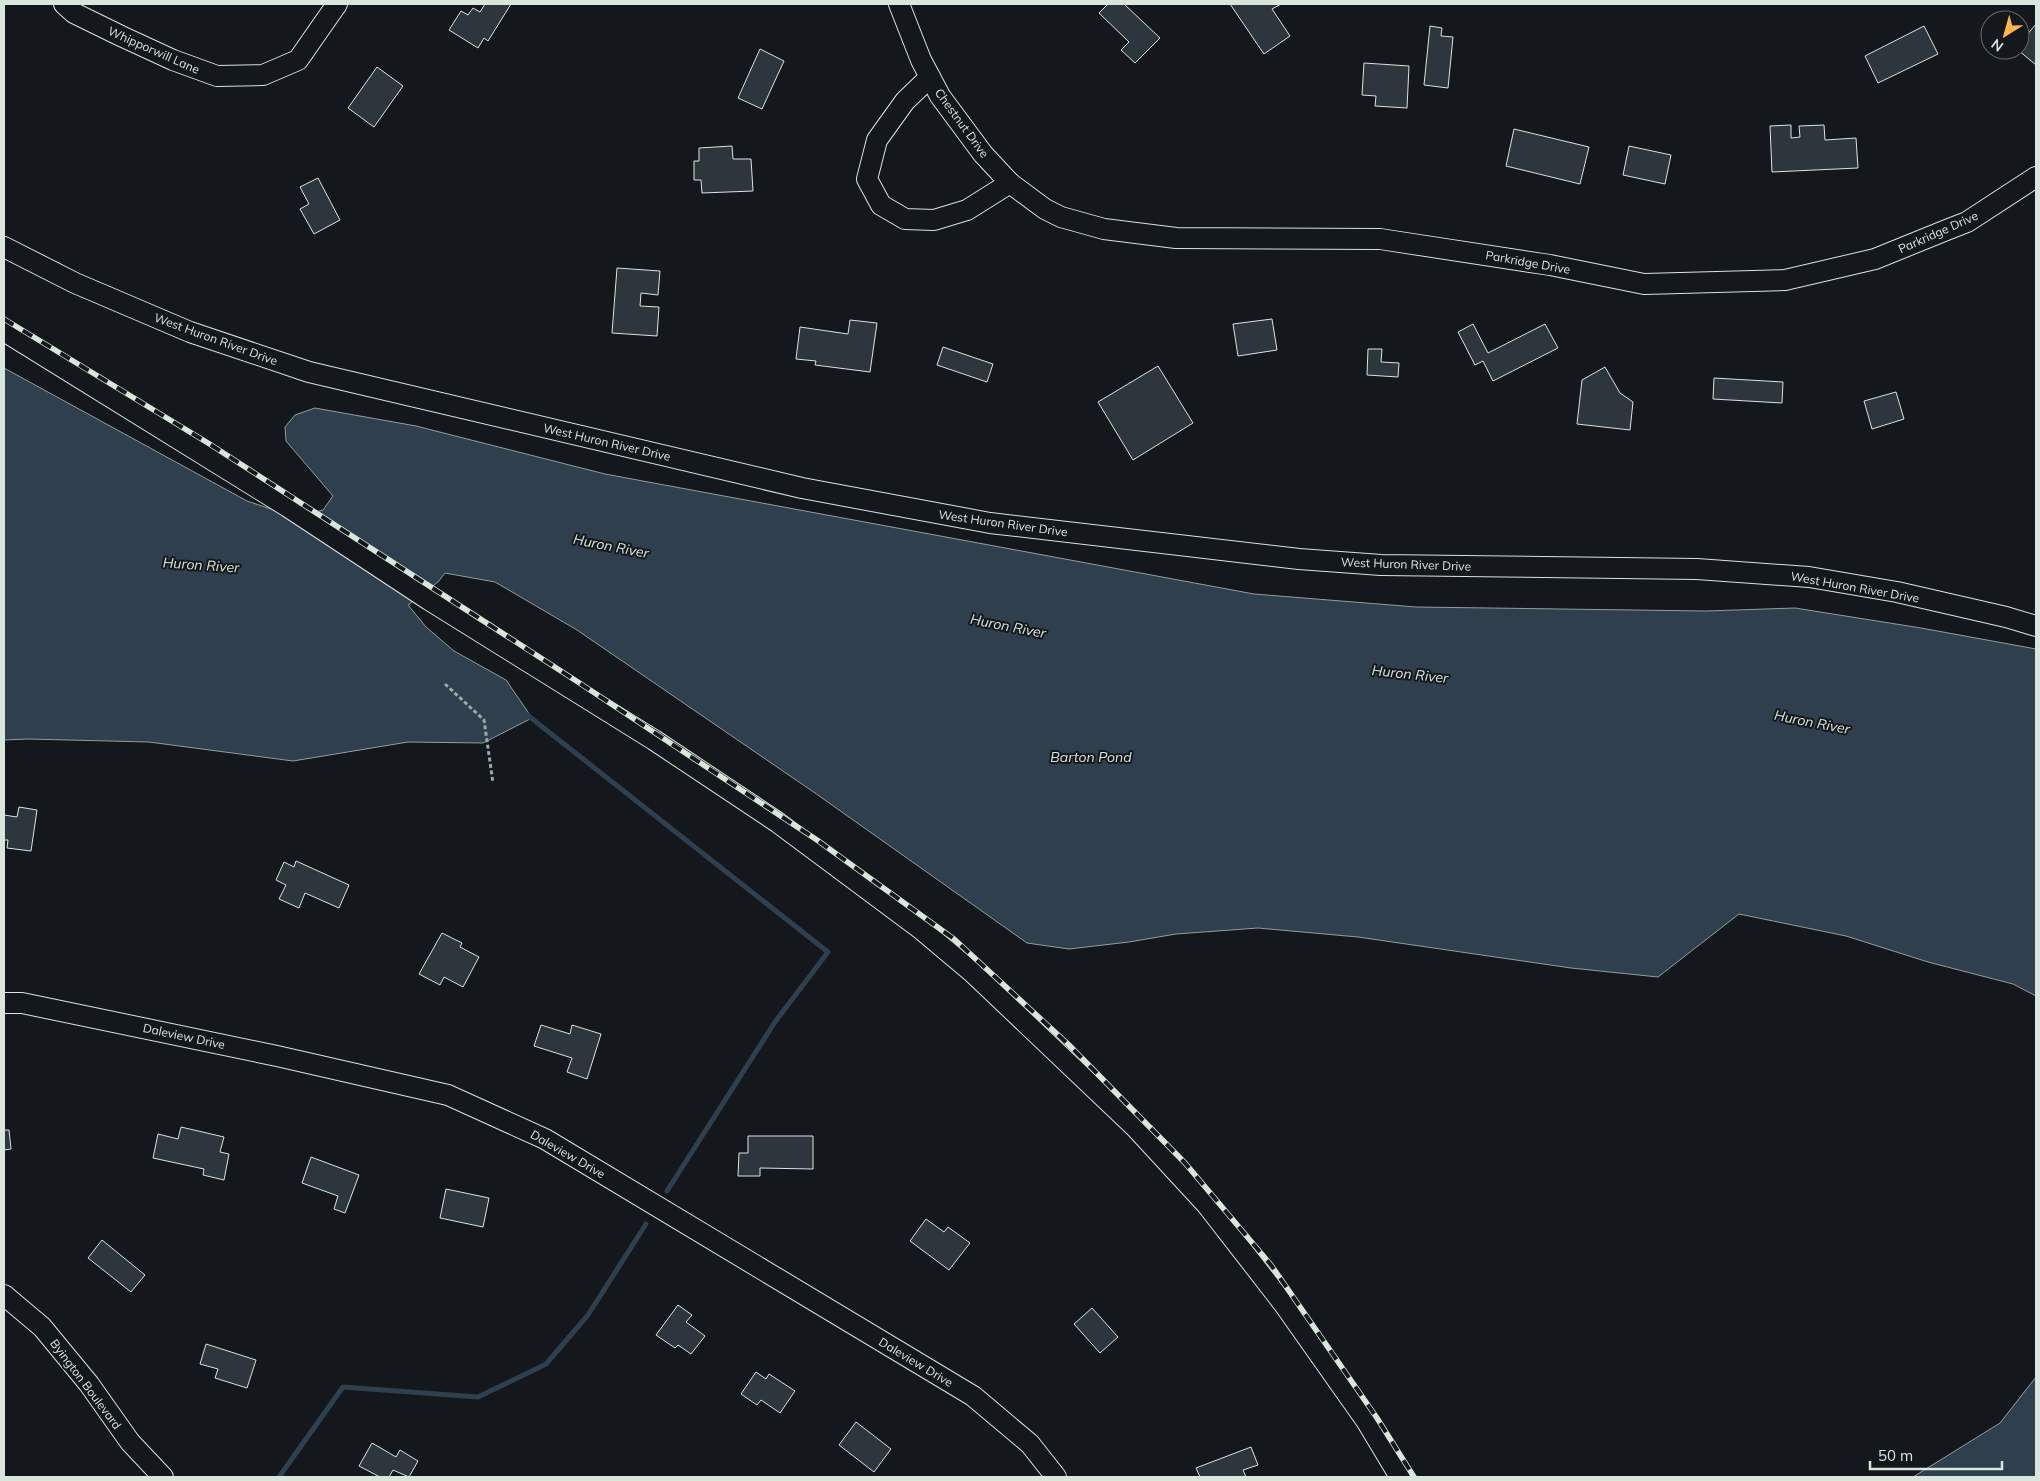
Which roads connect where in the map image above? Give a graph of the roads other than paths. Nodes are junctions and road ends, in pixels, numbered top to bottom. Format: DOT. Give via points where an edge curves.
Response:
graph roads {
  1 [pos="64,4"];
  2 [pos="337,4"];
  3 [pos="899,4"];
  4 [pos="930,78"];
  5 [pos="2036,177"];
  6 [pos="1010,183"];
  7 [pos="4,247"];
  8 [pos="4,331"];
  9 [pos="2036,626"];
  10 [pos="4,1003"];
  11 [pos="4,1295"];
  12 [pos="163,1477"];
  13 [pos="1056,1477"];
  14 [pos="1400,1477"];
  1 -- 2 [label="street, Whipporwill Lane" via="74,13 121,36 217,76 263,75 298,60"];
  3 -- 4 [label="street, Chestnut Drive"];
  4 -- 6 [label="street, Chestnut Drive" via="978,147"];
  4 -- 6 [label="street" via="904,101 877,140 867,179 881,205 905,218 934,220 968,210"];
  5 -- 6 [label="street, Parkridge Drive" via="1967,222 1875,259 1784,280 1644,284 1550,265 1380,239 1176,238 1104,229 1061,217"];
  7 -- 9 [label="street, West Huron River Drive" via="76,283 190,332 309,372 802,488 971,520 1299,559 1380,565 1697,569 1809,577 1896,592"];
  8 -- 14 [label="street" via="654,740 777,822 922,930 972,972 1136,1127 1207,1205 1283,1303 1367,1422"];
  10 -- 13 [label="street, Daleview Drive" via="22,1003 448,1095 545,1139 973,1396 1030,1444"];
  11 -- 12 [label="street, Byington Boulevard" via="42,1327 89,1384 130,1442"];
}
